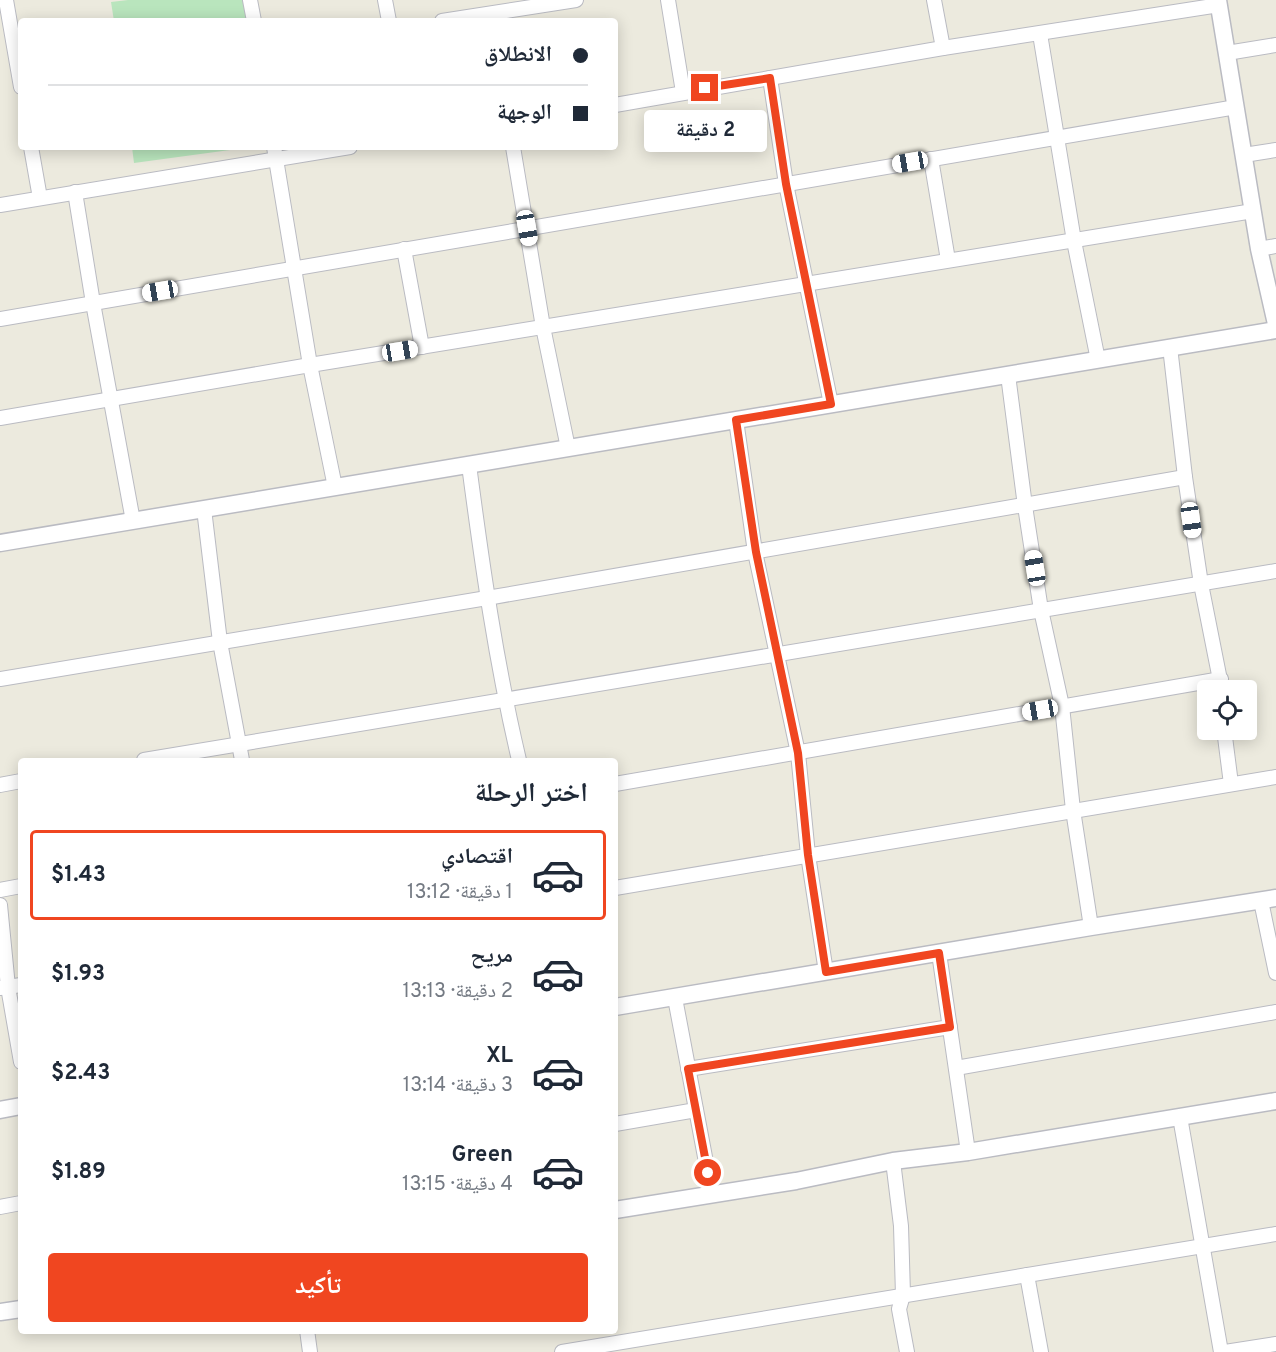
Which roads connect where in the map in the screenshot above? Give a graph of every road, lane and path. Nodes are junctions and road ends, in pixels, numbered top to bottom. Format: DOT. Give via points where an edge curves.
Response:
graph roads {
  1 [pos="6,0"];
  2 [pos="250,0"];
  3 [pos="386,0"];
  4 [pos="576,0"];
  5 [pos="668,0"];
  6 [pos="934,0"];
  7 [pos="1218,2"];
  8 [pos="253,18"];
  9 [pos="388,18"];
  10 [pos="461,18"];
  11 [pos="1040,34"];
  12 [pos="1276,45"];
  13 [pos="943,48"];
  14 [pos="1227,53"];
  15 [pos="18,70"];
  16 [pos="770,78"];
  17 [pos="683,92"];
  18 [pos="618,104"];
  19 [pos="1236,107"];
  20 [pos="1057,137"];
  21 [pos="32,150"];
  22 [pos="312,150"];
  23 [pos="514,150"];
  24 [pos="1276,150"];
  25 [pos="275,153"];
  26 [pos="1244,155"];
  27 [pos="931,159"];
  28 [pos="786,184"];
  29 [pos="75,192"];
  30 [pos="40,198"];
  31 [pos="0,205"];
  32 [pos="1253,212"];
  33 [pos="527,228"];
  34 [pos="1074,241"];
  35 [pos="1268,247"];
  36 [pos="404,249"];
  37 [pos="948,260"];
  38 [pos="295,268"];
  39 [pos="808,285"];
  40 [pos="93,303"];
  41 [pos="0,319"];
  42 [pos="1276,324"];
  43 [pos="543,327"];
  44 [pos="1276,330"];
  45 [pos="422,347"];
  46 [pos="1170,347"];
  47 [pos="1098,360"];
  48 [pos="310,365"];
  49 [pos="1008,375"];
  50 [pos="110,400"];
  51 [pos="831,404"];
  52 [pos="0,418"];
  53 [pos="736,420"];
  54 [pos="568,448"];
  55 [pos="469,465"];
  56 [pos="1185,477"];
  57 [pos="335,487"];
  58 [pos="1025,506"];
  59 [pos="204,509"];
  60 [pos="133,521"];
  61 [pos="0,543"];
  62 [pos="756,552"];
  63 [pos="1276,571"];
  64 [pos="1201,584"];
  65 [pos="487,598"];
  66 [pos="1041,610"];
  67 [pos="220,642"];
  68 [pos="776,655"];
  69 [pos="0,679"];
  70 [pos="1220,680"];
  71 [pos="1197,688"];
  72 [pos="505,700"];
  73 [pos="1062,706"];
  74 [pos="1225,740"];
  75 [pos="238,745"];
  76 [pos="798,753"];
  77 [pos="157,758"];
  78 [pos="241,758"];
  79 [pos="519,758"];
  80 [pos="1276,777"];
  81 [pos="18,782"];
  82 [pos="618,783"];
  83 [pos="1231,784"];
  84 [pos="0,785"];
  85 [pos="1072,810"];
  86 [pos="808,855"];
  87 [pos="18,887"];
  88 [pos="618,887"];
  89 [pos="0,890"];
  90 [pos="1269,900"];
  91 [pos="0,905"];
  92 [pos="1091,927"];
  93 [pos="939,953"];
  94 [pos="826,972"];
  95 [pos="1276,973"];
  96 [pos="10,987"];
  97 [pos="675,998"];
  98 [pos="618,1007"];
  99 [pos="1276,1012"];
  100 [pos="950,1027"];
  101 [pos="18,1042"];
  102 [pos="956,1068"];
  103 [pos="688,1069"];
  104 [pos="1276,1101"];
  105 [pos="18,1107"];
  106 [pos="0,1110"];
  107 [pos="696,1110"];
  108 [pos="1180,1117"];
  109 [pos="618,1123"];
  110 [pos="968,1152"];
  111 [pos="893,1161"];
  112 [pos="712,1194"];
  113 [pos="18,1204"];
  114 [pos="0,1207"];
  115 [pos="618,1210"];
  116 [pos="1276,1234"];
  117 [pos="1203,1246"];
  118 [pos="1027,1275"];
  119 [pos="903,1295"];
  120 [pos="18,1309"];
  121 [pos="0,1312"];
  122 [pos="308,1334"];
  123 [pos="617,1342"];
  124 [pos="1276,1344"];
  125 [pos="310,1352"];
  126 [pos="562,1352"];
  127 [pos="907,1352"];
  128 [pos="1041,1352"];
  129 [pos="1223,1352"];
  1 -- 15 [label="street"];
  2 -- 8 [label="street"];
  3 -- 9 [label="street"];
  4 -- 10 [label="street"];
  5 -- 17 [label="street"];
  6 -- 13 [label="street"];
  7 -- 11 [label="street"];
  7 -- 14 [label="street"];
  11 -- 13 [label="street"];
  11 -- 20 [label="street"];
  12 -- 14 [label="street"];
  13 -- 16 [label="street"];
  14 -- 19 [label="street"];
  16 -- 17 [label="street"];
  16 -- 28 [label="street"];
  17 -- 18 [label="street"];
  19 -- 20 [label="street"];
  19 -- 26 [label="street"];
  20 -- 27 [label="street"];
  20 -- 34 [label="street"];
  21 -- 30 [label="street"];
  22 -- 25 [label="street"];
  23 -- 33 [label="street"];
  24 -- 26 [label="street"];
  25 -- 29 [label="street"];
  25 -- 38 [label="street"];
  26 -- 32 [label="street"];
  27 -- 28 [label="street"];
  27 -- 37 [label="street"];
  28 -- 33 [label="street"];
  28 -- 39 [label="street"];
  29 -- 30 [label="street"];
  29 -- 40 [label="street"];
  30 -- 31 [label="street"];
  32 -- 34 [label="street"];
  32 -- 35 [label="street"];
  33 -- 36 [label="street"];
  33 -- 43 [label="street"];
  34 -- 37 [label="street"];
  34 -- 47 [label="street"];
  35 -- 42 [label="street"];
  36 -- 38 [label="street"];
  36 -- 45 [label="street"];
  37 -- 39 [label="street"];
  38 -- 40 [label="street"];
  38 -- 48 [label="street"];
  39 -- 43 [label="street"];
  39 -- 51 [label="street"];
  40 -- 41 [label="street"];
  40 -- 50 [label="street"];
  43 -- 45 [label="street"];
  43 -- 54 [label="street"];
  44 -- 46 [label="street"];
  45 -- 48 [label="street"];
  46 -- 47 [label="street"];
  46 -- 56 [label="street"];
  47 -- 49 [label="street"];
  48 -- 50 [label="street"];
  48 -- 57 [label="street"];
  49 -- 51 [label="street"];
  49 -- 58 [label="street"];
  50 -- 52 [label="street"];
  50 -- 60 [label="street"];
  51 -- 53 [label="street"];
  53 -- 54 [label="street"];
  53 -- 62 [label="street"];
  54 -- 55 [label="street"];
  55 -- 57 [label="street"];
  55 -- 65 [label="street"];
  56 -- 58 [label="street"];
  56 -- 64 [label="street"];
  57 -- 59 [label="street"];
  58 -- 62 [label="street"];
  58 -- 66 [label="street"];
  59 -- 60 [label="street"];
  59 -- 67 [label="street"];
  60 -- 61 [label="street"];
  62 -- 65 [label="street"];
  62 -- 68 [label="street"];
  63 -- 64 [label="street"];
  64 -- 66 [label="street"];
  64 -- 70 [label="street"];
  65 -- 67 [label="street"];
  65 -- 72 [label="street"];
  66 -- 68 [label="street"];
  66 -- 73 [label="street"];
  67 -- 69 [label="street"];
  67 -- 75 [label="street"];
  68 -- 72 [label="street"];
  68 -- 76 [label="street"];
  71 -- 73 [label="street"];
  72 -- 75 [label="street"];
  72 -- 79 [label="street"];
  73 -- 76 [label="street"];
  73 -- 85 [label="street"];
  74 -- 83 [label="street"];
  75 -- 77 [label="street"];
  75 -- 78 [label="street"];
  76 -- 82 [label="street"];
  76 -- 86 [label="street"];
  80 -- 83 [label="street"];
  81 -- 84 [label="street"];
  83 -- 85 [label="street"];
  85 -- 86 [label="street"];
  85 -- 92 [label="street"];
  86 -- 88 [label="street"];
  86 -- 94 [label="street"];
  87 -- 89 [label="street"];
  90 -- 92 [label="street"];
  90 -- 95 [label="street"];
  91 -- 96 [label="street"];
  92 -- 93 [label="street"];
  93 -- 94 [label="street"];
  93 -- 100 [label="street"];
  94 -- 97 [label="street"];
  96 -- 101 [label="street"];
  97 -- 98 [label="street"];
  97 -- 103 [label="street"];
  99 -- 102 [label="street"];
  100 -- 102 [label="street"];
  100 -- 103 [label="street"];
  102 -- 110 [label="street"];
  103 -- 107 [label="street"];
  104 -- 108 [label="street"];
  105 -- 106 [label="street"];
  107 -- 109 [label="street"];
  107 -- 112 [label="street"];
  108 -- 110 [label="street"];
  108 -- 117 [label="street"];
  110 -- 111 [label="street"];
  111 -- 112 [label="street"];
  111 -- 119 [label="street" via="901,1227"];
  112 -- 115 [label="street"];
  113 -- 114 [label="street"];
  116 -- 117 [label="street"];
  117 -- 118 [label="street"];
  117 -- 129 [label="street"];
  118 -- 119 [label="street"];
  118 -- 128 [label="street"];
  119 -- 123 [label="street"];
  119 -- 127 [label="street" via="899,1309"];
  120 -- 121 [label="street"];
  122 -- 125 [label="street"];
  123 -- 126 [label="street"];
  124 -- 129 [label="street"];
}
